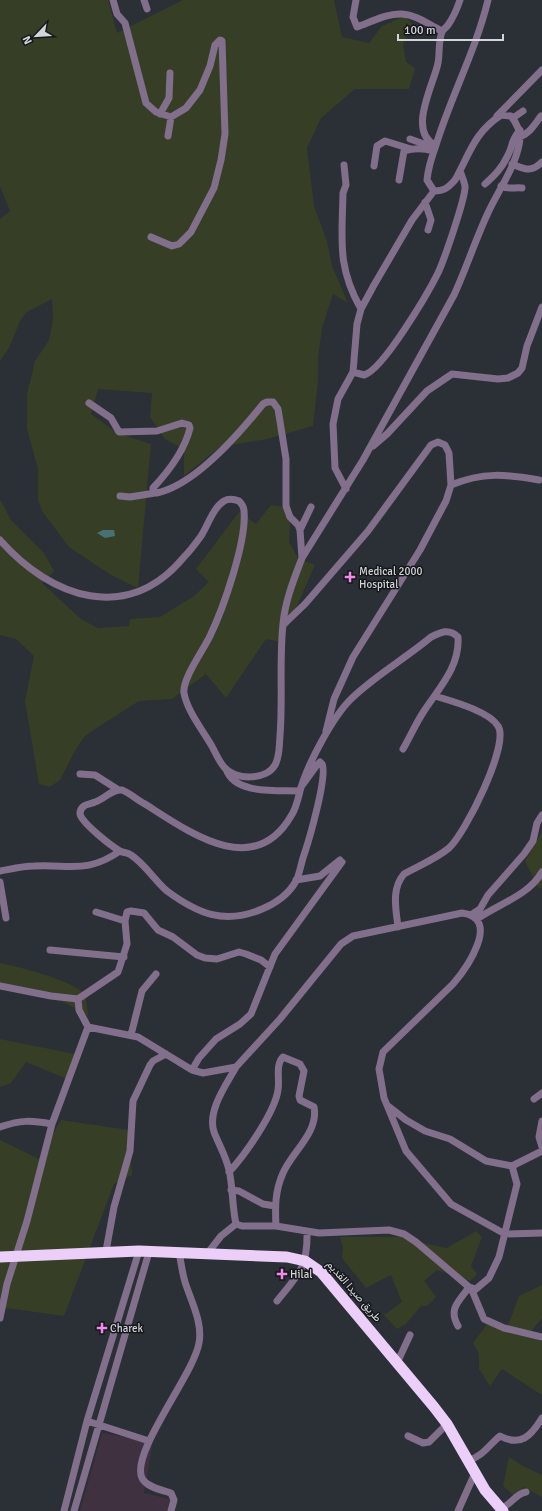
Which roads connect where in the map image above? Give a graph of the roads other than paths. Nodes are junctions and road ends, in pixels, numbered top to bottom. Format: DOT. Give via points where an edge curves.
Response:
graph roads {
  1 [pos="113,0"];
  2 [pos="144,0"];
  3 [pos="356,0"];
  4 [pos="460,0"];
  5 [pos="488,0"];
  6 [pos="146,8"];
  7 [pos="442,31"];
  8 [pos="170,73"];
  9 [pos="541,73"];
  10 [pos="524,111"];
  11 [pos="160,114"];
  12 [pos="541,116"];
  13 [pos="171,118"];
  14 [pos="513,118"];
  15 [pos="492,121"];
  16 [pos="520,134"];
  17 [pos="168,136"];
  18 [pos="410,139"];
  19 [pos="433,146"];
  20 [pos="411,149"];
  21 [pos="542,162"];
  22 [pos="512,164"];
  23 [pos="344,165"];
  24 [pos="374,166"];
  25 [pos="460,171"];
  26 [pos="399,180"];
  27 [pos="484,184"];
  28 [pos="501,186"];
  29 [pos="522,188"];
  30 [pos="434,191"];
  31 [pos="425,202"];
  32 [pos="428,230"];
  33 [pos="151,237"];
  34 [pos="542,307"];
  35 [pos="361,309"];
  36 [pos="353,372"];
  37 [pos="89,403"];
  38 [pos="368,450"];
  39 [pos="539,480"];
  40 [pos="451,485"];
  41 [pos="346,489"];
  42 [pos="155,493"];
  43 [pos="120,496"];
  44 [pos="311,507"];
  45 [pos="300,530"];
  46 [pos="0,540"];
  47 [pos="302,558"];
  48 [pos="283,625"];
  49 [pos="435,696"];
  50 [pos="325,737"];
  51 [pos="403,749"];
  52 [pos="226,769"];
  53 [pos="80,774"];
  54 [pos="117,789"];
  55 [pos="301,789"];
  56 [pos="542,815"];
  57 [pos="120,851"];
  58 [pos="0,870"];
  59 [pos="542,872"];
  60 [pos="296,880"];
  61 [pos="0,882"];
  62 [pos="96,912"];
  63 [pos="474,917"];
  64 [pos="6,918"];
  65 [pos="125,921"];
  66 [pos="398,927"];
  67 [pos="50,950"];
  68 [pos="124,957"];
  69 [pos="270,966"];
  70 [pos="156,974"];
  71 [pos="0,986"];
  72 [pos="78,999"];
  73 [pos="88,1026"];
  74 [pos="131,1035"];
  75 [pos="166,1054"];
  76 [pos="236,1068"];
  77 [pos="192,1070"];
  78 [pos="542,1093"];
  79 [pos="534,1099"];
  80 [pos="386,1105"];
  81 [pos="542,1121"];
  82 [pos="52,1124"];
  83 [pos="0,1128"];
  84 [pos="542,1147"];
  85 [pos="542,1151"];
  86 [pos="512,1166"];
  87 [pos="229,1172"];
  88 [pos="231,1190"];
  89 [pos="275,1206"];
  90 [pos="236,1224"];
  91 [pos="276,1226"];
  92 [pos="307,1231"];
  93 [pos="542,1233"];
  94 [pos="505,1234"];
  95 [pos="106,1251"];
  96 [pos="144,1251"];
  97 [pos="179,1252"];
  98 [pos="207,1254"];
  99 [pos="15,1256"];
  100 [pos="0,1257"];
  101 [pos="305,1261"];
  102 [pos="470,1287"];
  103 [pos="277,1301"];
  104 [pos="0,1318"];
  105 [pos="458,1326"];
  106 [pos="410,1335"];
  107 [pos="542,1337"];
  108 [pos="397,1363"];
  109 [pos="542,1418"];
  110 [pos="87,1421"];
  111 [pos="447,1424"];
  112 [pos="99,1425"];
  113 [pos="408,1436"];
  114 [pos="149,1441"];
  115 [pos="469,1460"];
  116 [pos="475,1473"];
  117 [pos="526,1492"];
  118 [pos="502,1510"];
  119 [pos="64,1511"];
  120 [pos="74,1511"];
  121 [pos="171,1511"];
  122 [pos="458,1511"];
  1 -- 11 [label="street" via="117,14 125,23 146,103"];
  2 -- 6 [label="street"];
  3 -- 7 [label="street" via="352,17 357,27 392,14 402,14 426,22"];
  4 -- 7 [label="street"];
  5 -- 19 [label="street" via="478,33"];
  7 -- 19 [label="street" via="435,80 426,98 424,117 425,134"];
  8 -- 11 [label="street" via="169,98"];
  9 -- 15 [label="street"];
  10 -- 14 [label="street"];
  11 -- 13 [label="street"];
  12 -- 16 [label="street" via="534,128 526,134"];
  13 -- 17 [label="street"];
  13 -- 33 [label="street" via="194,100 205,80 215,45 222,41 225,134 214,188 191,232 179,244 172,246"];
  14 -- 15 [label="street" via="501,115"];
  14 -- 16 [label="street"];
  15 -- 25 [label="street" via="480,132"];
  16 -- 22 [label="street" via="520,144"];
  16 -- 27 [label="street" via="512,139 509,154 500,171"];
  18 -- 19 [label="street"];
  19 -- 20 [label="street"];
  19 -- 30 [label="street" via="427,180"];
  20 -- 24 [label="street" via="385,141 377,146"];
  20 -- 26 [label="street" via="404,151"];
  21 -- 22 [label="street" via="532,170"];
  22 -- 28 [label="street"];
  23 -- 35 [label="street" via="346,185 343,193 341,249 350,289"];
  25 -- 30 [label="street" via="450,186 442,191"];
  25 -- 36 [label="street" via="465,187 438,272 401,334 378,365 368,374"];
  28 -- 29 [label="street"];
  28 -- 38 [label="street" via="486,215 454,295"];
  30 -- 31 [label="street"];
  31 -- 32 [label="street" via="431,220"];
  31 -- 35 [label="street"];
  34 -- 38 [label="street" via="527,346 522,368 518,373 498,379 452,374 427,391"];
  35 -- 36 [label="street" via="355,337"];
  36 -- 41 [label="street" via="338,399 334,424 335,468"];
  37 -- 42 [label="street" via="111,418 119,432 157,431 182,423 189,425 186,441 153,488"];
  38 -- 41 [label="street"];
  39 -- 40 [label="street" via="492,474 480,475"];
  40 -- 48 [label="street" via="447,449 442,443 435,443 427,450 368,531 305,604"];
  40 -- 50 [label="street" via="432,530 354,656 334,699"];
  41 -- 47 [label="street"];
  42 -- 43 [label="street"];
  42 -- 45 [label="street" via="176,487 190,478 243,430 263,404 273,402 278,409 286,459 286,506 290,517"];
  44 -- 45 [label="street"];
  45 -- 47 [label="street"];
  46 -- 52 [label="street" via="29,569 51,582 87,595 105,597 134,594 167,576 193,546 225,500 231,498 239,501 244,511 244,521 223,606 186,680 184,692 194,716"];
  47 -- 48 [label="street" via="287,601"];
  48 -- 52 [label="street" via="279,754 268,772 251,777 235,774"];
  49 -- 50 [label="street" via="447,678 457,654 458,637 449,631 432,637 351,698"];
  49 -- 51 [label="street"];
  49 -- 66 [label="street" via="486,716 498,726 500,741 485,788 462,832 449,848 398,880"];
  50 -- 55 [label="street"];
  52 -- 55 [label="street" via="233,782 241,786"];
  53 -- 54 [label="street" via="95,775"];
  54 -- 55 [label="street" via="126,791 208,840 222,846 245,849 272,840 282,830 292,815"];
  54 -- 57 [label="street" via="94,803 83,806 80,812 87,824"];
  55 -- 60 [label="street" via="318,763 322,764 316,814"];
  56 -- 63 [label="street" via="537,823 533,841 488,895"];
  57 -- 58 [label="street" via="108,860 83,867 35,866"];
  57 -- 60 [label="street" via="130,854 182,901 200,911 227,918 242,917 270,906 280,900"];
  59 -- 63 [label="street" via="539,878 513,898"];
  60 -- 69 [label="street" via="320,876 340,860 342,862 282,944"];
  61 -- 64 [label="street"];
  62 -- 65 [label="street"];
  63 -- 66 [label="street" via="462,914"];
  63 -- 80 [label="street" via="480,926 481,937 462,974 383,1052 379,1070"];
  65 -- 68 [label="street" via="127,940"];
  65 -- 69 [label="street" via="127,912 131,910 144,913 158,930 173,937 197,955 217,959 238,952"];
  66 -- 76 [label="street" via="353,936 341,944"];
  67 -- 68 [label="street"];
  68 -- 72 [label="street" via="118,972"];
  69 -- 77 [label="street" via="251,1014 216,1039"];
  70 -- 74 [label="street" via="142,991"];
  71 -- 72 [label="street"];
  72 -- 73 [label="street" via="79,1010"];
  73 -- 74 [label="street"];
  73 -- 82 [label="street"];
  74 -- 75 [label="street"];
  75 -- 77 [label="street"];
  75 -- 95 [label="street" via="150,1065 133,1101 130,1151 114,1207"];
  76 -- 77 [label="street" via="203,1073"];
  76 -- 87 [label="street" via="221,1095 213,1122 214,1132"];
  78 -- 79 [label="street"];
  80 -- 86 [label="street" via="406,1120 450,1139 486,1161"];
  80 -- 94 [label="street" via="406,1151 450,1204"];
  81 -- 84 [label="street" via="539,1137"];
  82 -- 83 [label="street" via="33,1120"];
  82 -- 99 [label="street" via="27,1221"];
  85 -- 86 [label="street"];
  86 -- 94 [label="street" via="516,1184"];
  87 -- 88 [label="street"];
  87 -- 89 [label="street" via="253,1140 273,1104 278,1090 280,1060 283,1057 300,1064 304,1071 300,1100 314,1107 315,1118 306,1138 283,1172"];
  88 -- 89 [label="street" via="239,1191 263,1204"];
  88 -- 90 [label="street"];
  89 -- 91 [label="street"];
  90 -- 91 [label="street"];
  90 -- 98 [label="street" via="221,1236"];
  91 -- 92 [label="street"];
  92 -- 101 [label="street"];
  92 -- 102 [label="street" via="319,1233 389,1230 404,1234"];
  93 -- 94 [label="street"];
  94 -- 102 [label="street" via="499,1257 489,1278 476,1289"];
  95 -- 96 [label="highway, طريق صيدا القديم"];
  95 -- 99 [label="highway, طريق صيدا القديم"];
  96 -- 97 [label="highway, طريق صيدا القديم"];
  96 -- 110 [label="street"];
  96 -- 112 [label="street"];
  97 -- 98 [label="highway, طريق صيدا القديم"];
  97 -- 114 [label="street" via="184,1280 199,1325 200,1341"];
  98 -- 101 [label="highway, طريق صيدا القديم" via="287,1257"];
  99 -- 100 [label="highway, طريق صيدا القديم"];
  99 -- 104 [label="street"];
  101 -- 103 [label="street"];
  101 -- 108 [label="highway, طريق صيدا القديم" via="321,1272"];
  102 -- 105 [label="street" via="454,1308 453,1317"];
  102 -- 107 [label="street" via="484,1319 504,1328"];
  106 -- 108 [label="street"];
  108 -- 111 [label="highway, طريق صيدا القديم"];
  109 -- 115 [label="street" via="527,1436 519,1441 511,1442 500,1436 487,1446 478,1458"];
  110 -- 112 [label="street"];
  110 -- 119 [label="street"];
  111 -- 113 [label="street" via="429,1442 423,1443"];
  111 -- 115 [label="highway, طريق صيدا القديم"];
  112 -- 114 [label="street"];
  112 -- 120 [label="street"];
  114 -- 121 [label="street" via="141,1465 142,1479 171,1493 174,1500"];
  115 -- 116 [label="highway, طريق صيدا القديم"];
  116 -- 118 [label="highway, طريق صيدا القديم"];
  116 -- 122 [label="street"];
  117 -- 118 [label="street"];
}
